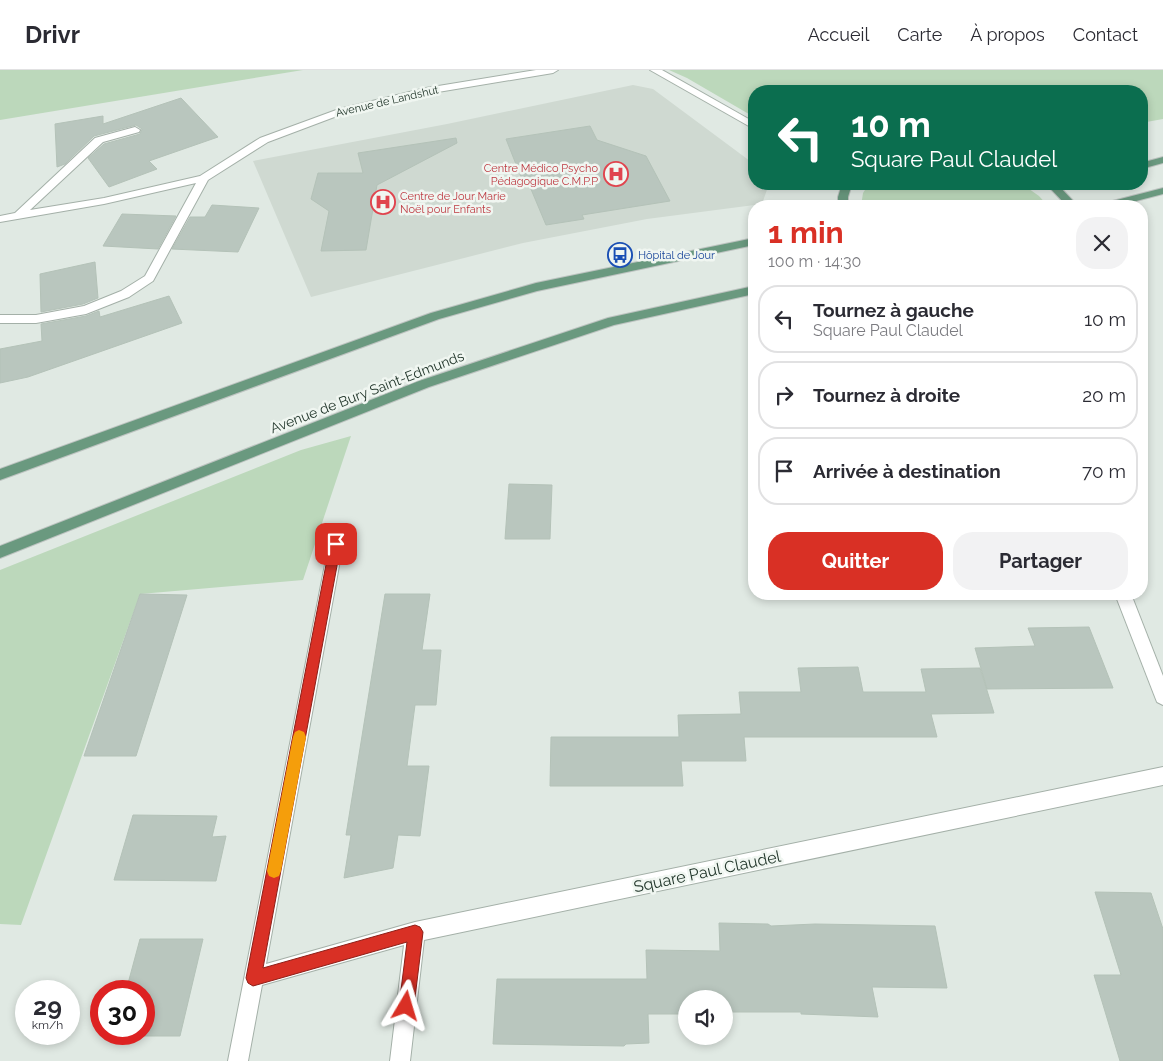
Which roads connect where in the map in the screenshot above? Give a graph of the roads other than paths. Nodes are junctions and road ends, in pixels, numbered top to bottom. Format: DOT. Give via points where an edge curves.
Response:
graph roads {
  1 [pos="553,70"];
  2 [pos="657,70"];
  3 [pos="748,123"];
  4 [pos="135,130"];
  5 [pos="1163,160"];
  6 [pos="1148,164"];
  7 [pos="204,178"];
  8 [pos="1056,190"];
  9 [pos="1163,191"];
  10 [pos="1067,200"];
  11 [pos="1128,200"];
  12 [pos="20,214"];
  13 [pos="0,219"];
  14 [pos="748,242"];
  15 [pos="748,291"];
  16 [pos="0,319"];
  17 [pos="0,474"];
  18 [pos="336,544"];
  19 [pos="0,552"];
  20 [pos="1125,600"];
  21 [pos="1163,697"];
  22 [pos="1163,776"];
  23 [pos="415,932"];
  24 [pos="253,978"];
  25 [pos="238,1061"];
  26 [pos="400,1061"];
  1 -- 7 [label="street, Avenue de Landshut" via="426,91 342,110 264,140"];
  2 -- 3 [label="street"];
  4 -- 12 [label="street" via="99,140"];
  5 -- 6 [label="main road"];
  7 -- 12 [label="street, Avenue de Landshut" via="104,201"];
  7 -- 16 [label="street" via="149,278 125,294 86,310 36,319"];
  8 -- 10 [label="main road"];
  9 -- 11 [label="main road"];
  12 -- 13 [label="street, Avenue de Landshut"];
  14 -- 17 [label="main road" via="536,287 435,316"];
  15 -- 19 [label="main road, Avenue de Bury Saint-Edmunds" via="612,321 424,384"];
  18 -- 24 [label="street"];
  20 -- 21 [label="street"];
  22 -- 23 [label="street, Square Paul Claudel"];
  23 -- 24 [label="street, Square Paul Claudel"];
  23 -- 26 [label="street"];
  24 -- 25 [label="street"];
}
